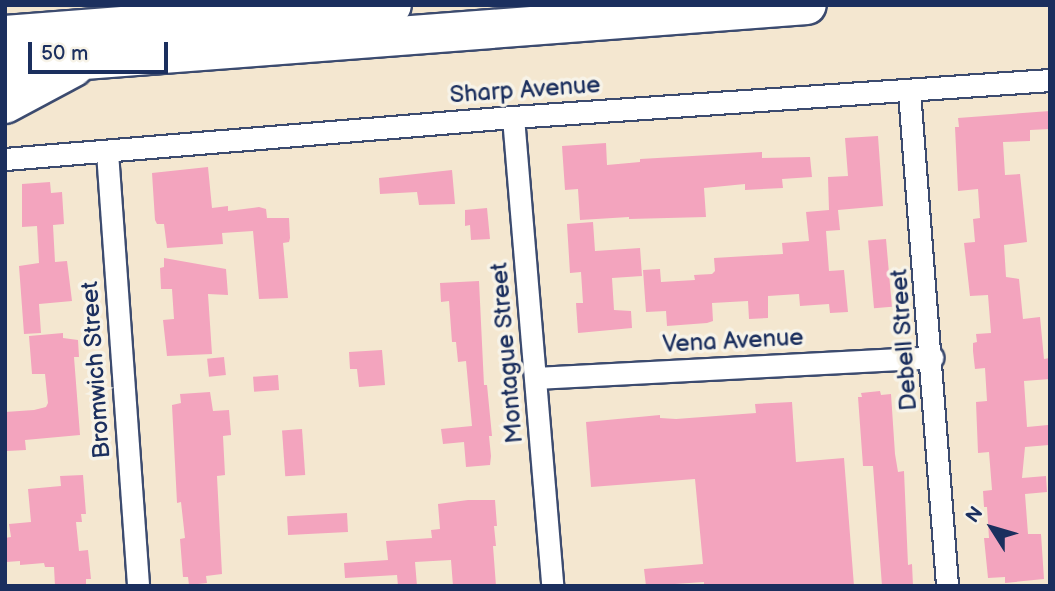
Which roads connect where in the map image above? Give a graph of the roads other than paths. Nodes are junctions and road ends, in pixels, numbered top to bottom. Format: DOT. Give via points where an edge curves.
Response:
graph roads {
  1 [pos="392,5"];
  2 [pos="807,5"];
  3 [pos="5,35"];
  4 [pos="89,59"];
  5 [pos="5,66"];
  6 [pos="1050,80"];
  7 [pos="909,91"];
  8 [pos="5,104"];
  9 [pos="513,117"];
  10 [pos="107,152"];
  11 [pos="5,159"];
  12 [pos="932,357"];
  13 [pos="536,378"];
  14 [pos="138,586"];
  15 [pos="552,586"];
  16 [pos="947,586"];
  1 -- 3 [label="highway"];
  2 -- 4 [label="highway"];
  4 -- 5 [label="highway"];
  4 -- 8 [label="highway"];
  6 -- 7 [label="street, Sharp Avenue"];
  7 -- 9 [label="street, Sharp Avenue"];
  7 -- 12 [label="street, Debell Street"];
  9 -- 10 [label="street, Sharp Avenue"];
  9 -- 13 [label="street, Montague Street"];
  10 -- 11 [label="street, Sharp Avenue"];
  10 -- 14 [label="street, Bromwich Street"];
  12 -- 13 [label="street, Vena Avenue"];
  12 -- 16 [label="street, Debell Street"];
  13 -- 15 [label="street, Montague Street"];
}
